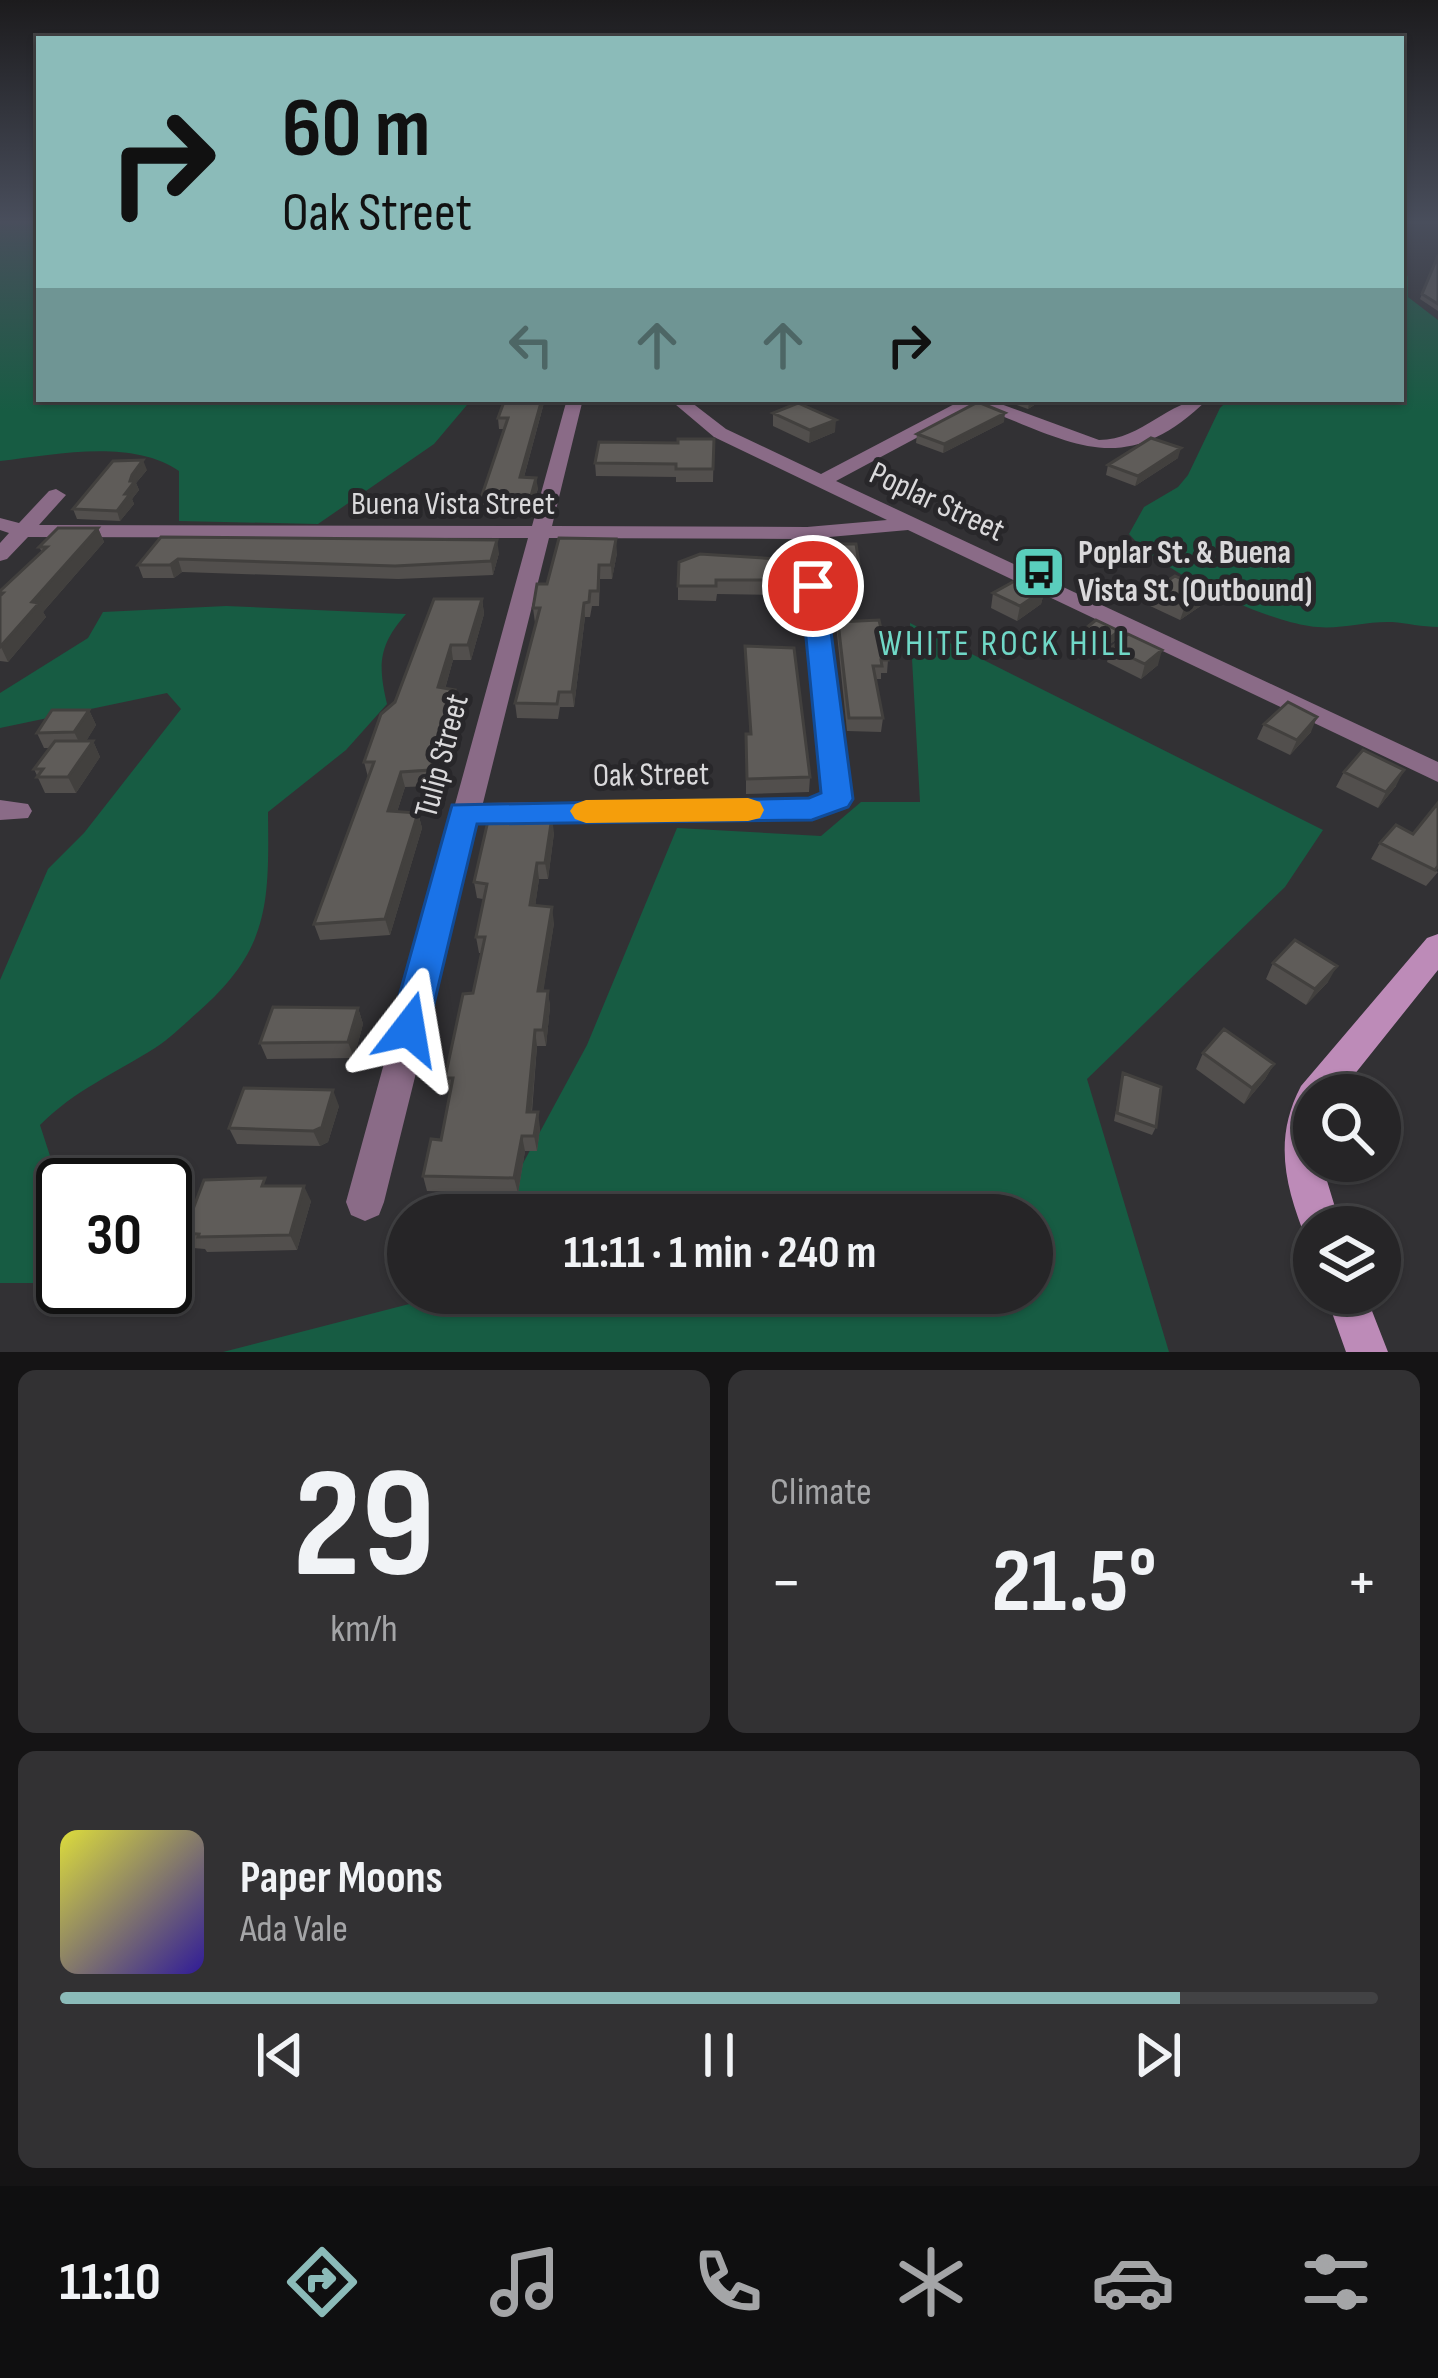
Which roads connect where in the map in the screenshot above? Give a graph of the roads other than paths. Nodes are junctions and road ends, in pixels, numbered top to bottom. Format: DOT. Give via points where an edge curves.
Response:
graph roads {
  1 [pos="574,402"];
  2 [pos="681,402"];
  3 [pos="967,402"];
  4 [pos="981,402"];
  5 [pos="1196,402"];
  6 [pos="819,482"];
  7 [pos="56,495"];
  8 [pos="0,524"];
  9 [pos="906,524"];
  10 [pos="23,532"];
  11 [pos="807,533"];
  12 [pos="538,534"];
  13 [pos="0,555"];
  14 [pos="1438,772"];
  15 [pos="464,813"];
  16 [pos="1438,947"];
  17 [pos="1333,1074"];
  18 [pos="365,1202"];
  19 [pos="1353,1314"];
  20 [pos="1367,1352"];
  1 -- 12 [label="street, Tulip Street"];
  2 -- 6 [label="street, Poplar Street" via="720,433"];
  3 -- 6 [label="street"];
  4 -- 5 [label="street" via="1117,447"];
  6 -- 9 [label="street, Poplar Street"];
  7 -- 10 [label="street"];
  8 -- 10 [label="street, Buena Vista Street"];
  9 -- 11 [label="street, Buena Vista Street"];
  9 -- 14 [label="street, Poplar Street"];
  10 -- 12 [label="street, Buena Vista Street"];
  10 -- 13 [label="street"];
  11 -- 12 [label="street, Buena Vista Street"];
  11 -- 15 [label="street, Oak Street" via="837,799 812,809"];
  12 -- 15 [label="street, Tulip Street"];
  15 -- 18 [label="street, Tulip Street"];
  16 -- 17 [label="main road"];
  19 -- 20 [label="main road"];
}
